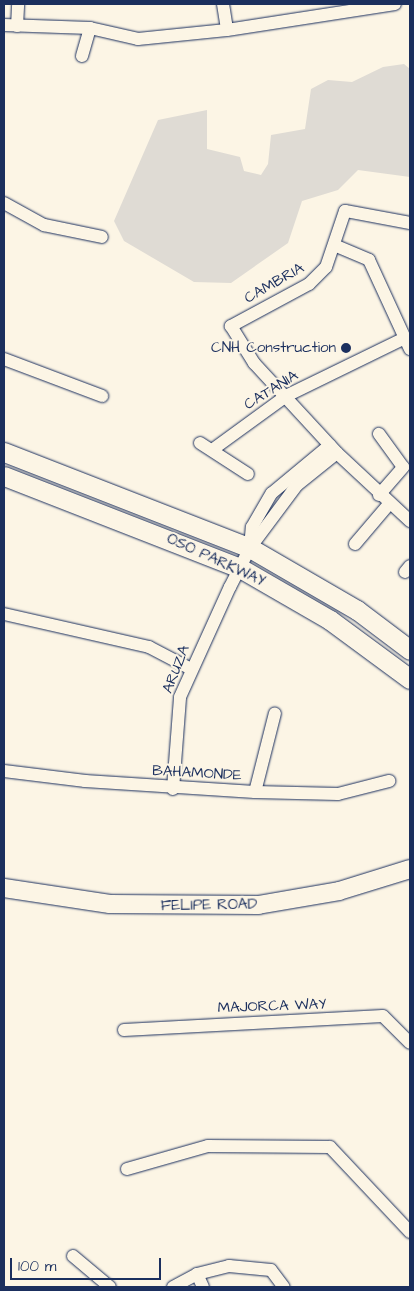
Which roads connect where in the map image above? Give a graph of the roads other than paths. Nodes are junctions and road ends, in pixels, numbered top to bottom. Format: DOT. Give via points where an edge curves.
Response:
graph roads {
  1 [pos="18,4"];
  2 [pos="223,4"];
  3 [pos="395,4"];
  4 [pos="4,25"];
  5 [pos="17,26"];
  6 [pos="90,28"];
  7 [pos="227,30"];
  8 [pos="82,56"];
  9 [pos="4,203"];
  10 [pos="410,223"];
  11 [pos="102,237"];
  12 [pos="334,245"];
  13 [pos="408,343"];
  14 [pos="4,359"];
  15 [pos="102,396"];
  16 [pos="286,396"];
  17 [pos="379,434"];
  18 [pos="200,443"];
  19 [pos="333,449"];
  20 [pos="212,450"];
  21 [pos="4,452"];
  22 [pos="407,470"];
  23 [pos="248,474"];
  24 [pos="4,476"];
  25 [pos="379,496"];
  26 [pos="390,504"];
  27 [pos="410,521"];
  28 [pos="356,544"];
  29 [pos="250,548"];
  30 [pos="240,568"];
  31 [pos="4,614"];
  32 [pos="410,650"];
  33 [pos="191,669"];
  34 [pos="410,679"];
  35 [pos="275,713"];
  36 [pos="4,771"];
  37 [pos="388,781"];
  38 [pos="173,789"];
  39 [pos="255,792"];
  40 [pos="410,868"];
  41 [pos="4,888"];
  42 [pos="124,1030"];
  43 [pos="410,1043"];
  44 [pos="127,1168"];
  45 [pos="410,1232"];
  46 [pos="73,1256"];
  47 [pos="197,1274"];
  48 [pos="110,1287"];
  49 [pos="173,1287"];
  50 [pos="203,1287"];
  51 [pos="284,1287"];
  1 -- 5 [label="street"];
  2 -- 7 [label="street"];
  3 -- 7 [label="street"];
  4 -- 5 [label="street"];
  5 -- 6 [label="street"];
  6 -- 7 [label="street" via="138,38"];
  6 -- 8 [label="street"];
  9 -- 11 [label="street" via="44,225"];
  10 -- 12 [label="street, CAMBRIA" via="345,211"];
  12 -- 13 [label="street" via="369,260"];
  12 -- 16 [label="street, CAMBRIA" via="326,267 309,284 231,326 254,362"];
  13 -- 16 [label="street, CATANIA"];
  14 -- 15 [label="street"];
  16 -- 19 [label="street"];
  16 -- 20 [label="street, CATANIA"];
  17 -- 22 [label="street"];
  18 -- 20 [label="street"];
  19 -- 25 [label="street"];
  19 -- 29 [label="street, ARUZA" via="286,488"];
  20 -- 23 [label="street"];
  21 -- 29 [label="main road, OSO PARKWAY"];
  22 -- 25 [label="street"];
  24 -- 30 [label="main road, OSO PARKWAY"];
  25 -- 26 [label="street"];
  26 -- 27 [label="street"];
  26 -- 28 [label="street"];
  29 -- 30 [label="street, ARUZA"];
  29 -- 32 [label="main road, OSO PARKWAY" via="357,610"];
  30 -- 33 [label="street, ARUZA"];
  30 -- 34 [label="main road, OSO PARKWAY" via="330,620"];
  31 -- 33 [label="street" via="148,647"];
  33 -- 38 [label="street, ARUZA" via="180,697"];
  35 -- 39 [label="street"];
  36 -- 38 [label="street, BAHAMONDE"];
  37 -- 39 [label="street, BAHAMONDE" via="338,794"];
  38 -- 39 [label="street, BAHAMONDE"];
  40 -- 41 [label="main road, FELIPE ROAD" via="339,891 258,904 110,904"];
  42 -- 43 [label="street, MAJORCA WAY" via="383,1016"];
  44 -- 45 [label="street" via="152,1158 208,1146 330,1148"];
  46 -- 48 [label="street"];
  47 -- 49 [label="street"];
  47 -- 50 [label="street"];
  47 -- 51 [label="street" via="229,1266 257,1266 272,1270"];
}
